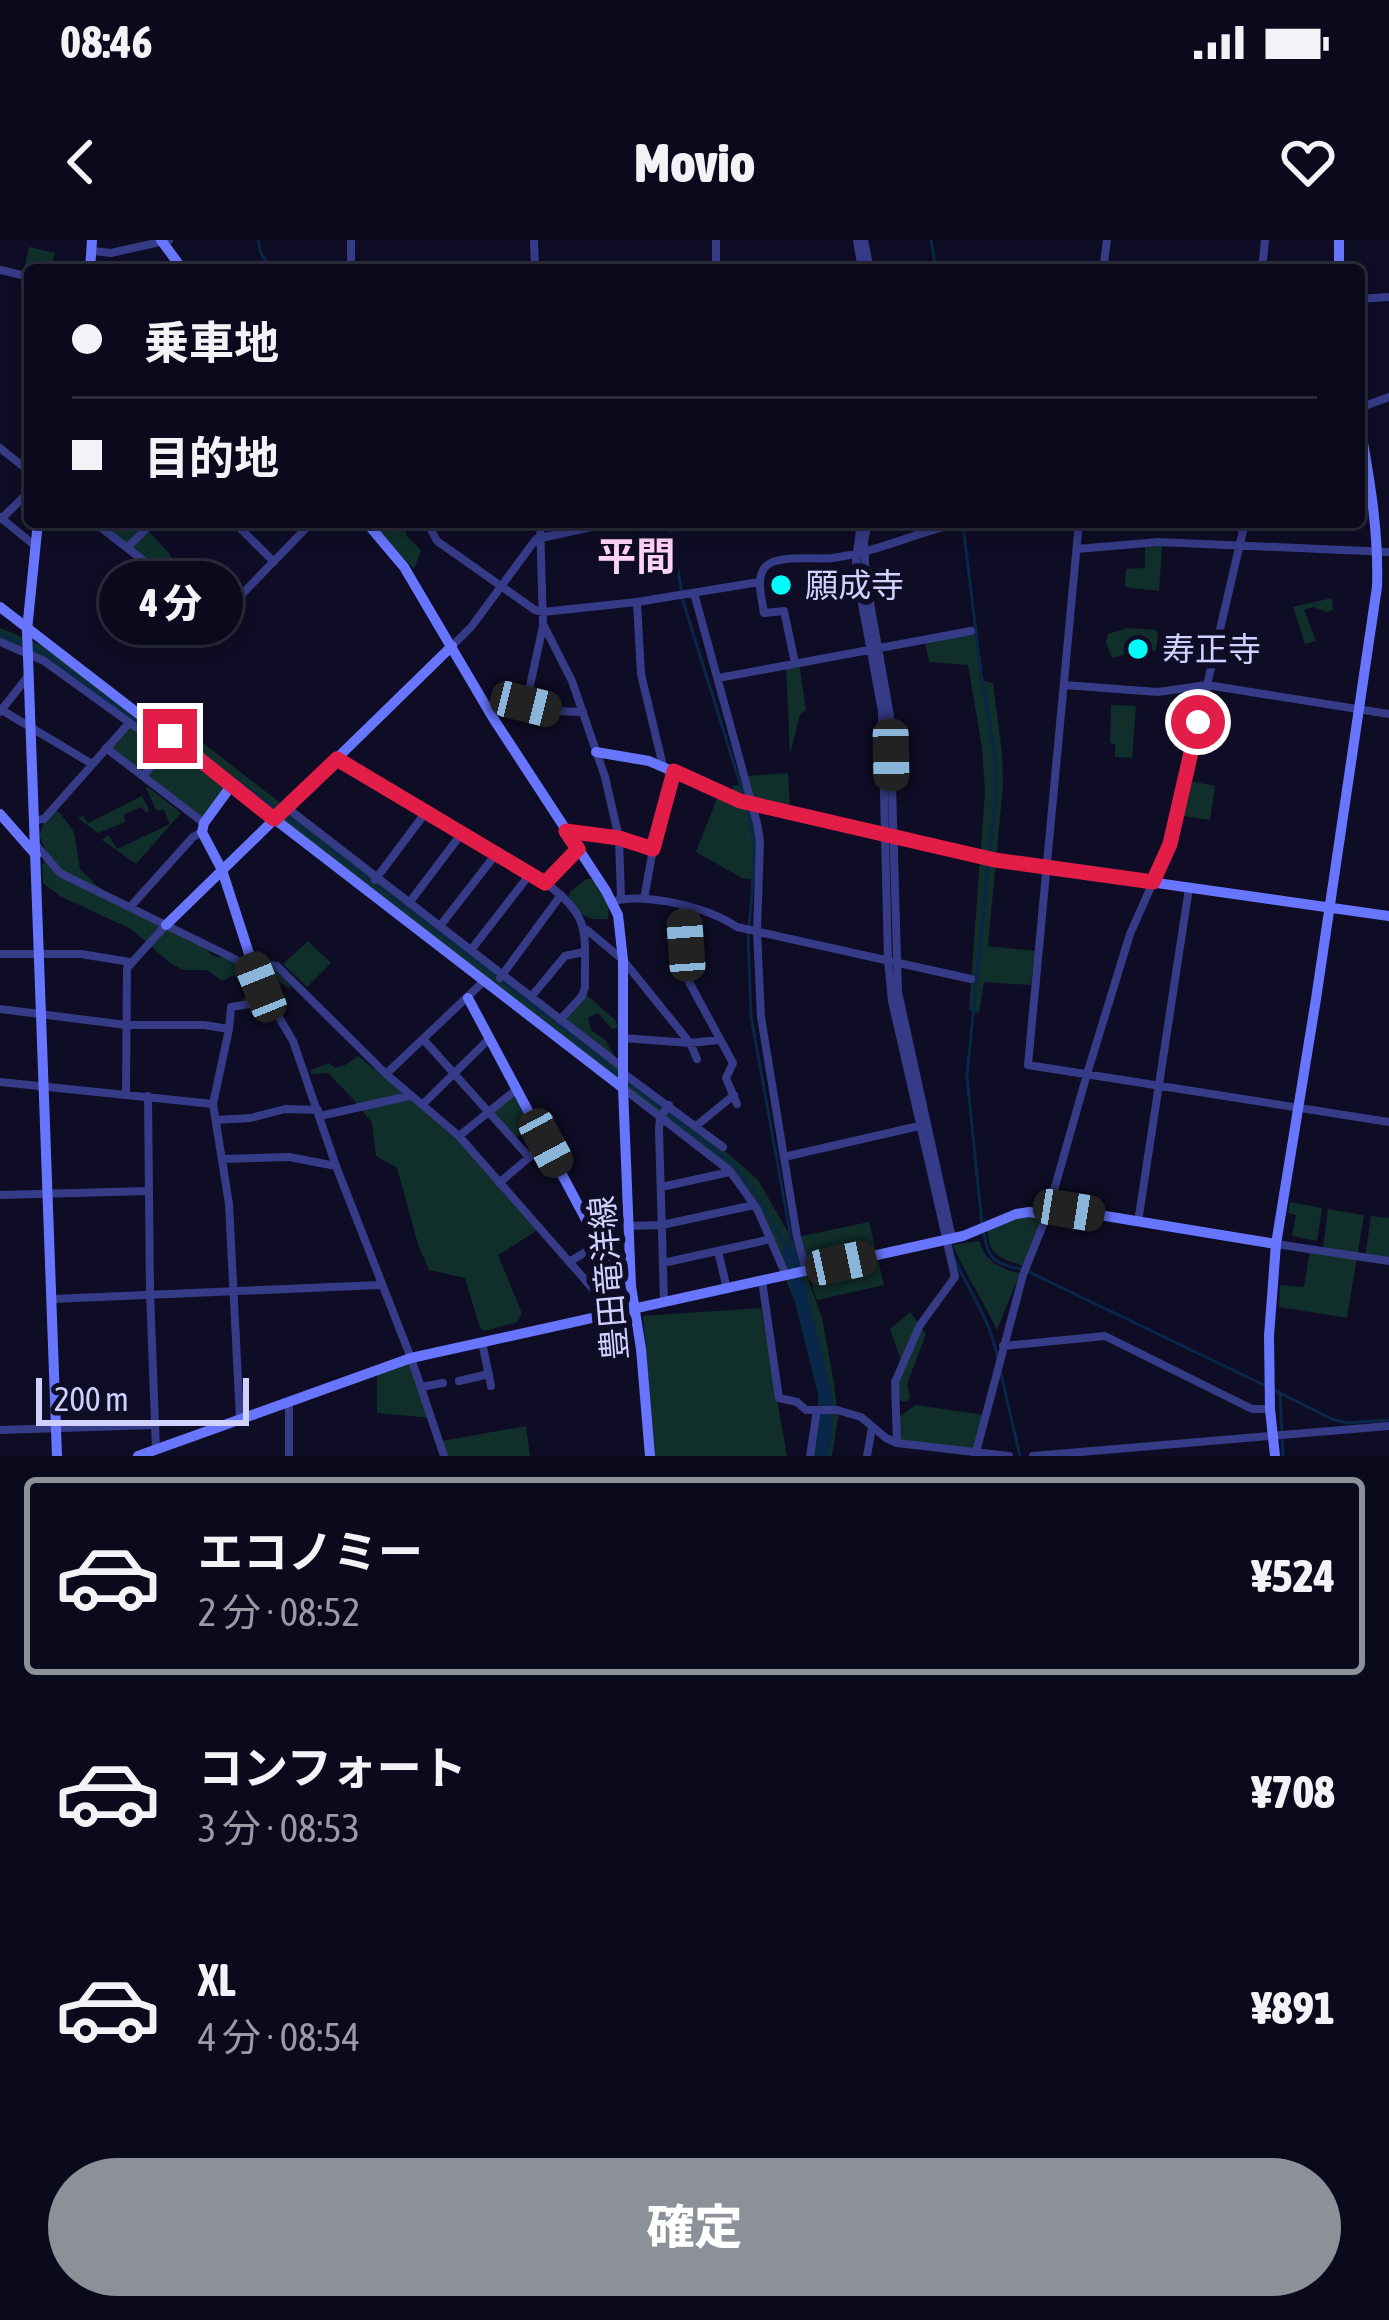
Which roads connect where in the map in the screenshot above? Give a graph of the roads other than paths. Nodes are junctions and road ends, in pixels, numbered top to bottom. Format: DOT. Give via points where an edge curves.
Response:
graph roads {
  1 [pos="165,241"];
  2 [pos="92,245"];
  3 [pos="0,448"];
  4 [pos="1365,453"];
  5 [pos="24,467"];
  6 [pos="24,497"];
  7 [pos="1,518"];
  8 [pos="37,528"];
  9 [pos="102,528"];
  10 [pos="147,528"];
  11 [pos="240,528"];
  12 [pos="307,528"];
  13 [pos="371,528"];
  14 [pos="430,528"];
  15 [pos="540,528"];
  16 [pos="585,528"];
  17 [pos="864,528"];
  18 [pos="942,528"];
  19 [pos="1079,528"];
  20 [pos="1244,528"];
  21 [pos="540,537"];
  22 [pos="34,545"];
  23 [pos="1239,546"];
  24 [pos="128,548"];
  25 [pos="1077,549"];
  26 [pos="860,551"];
  27 [pos="1384,551"];
  28 [pos="274,562"];
  29 [pos="759,583"];
  30 [pos="501,584"];
  31 [pos="694,593"];
  32 [pos="638,602"];
  33 [pos="0,607"];
  34 [pos="543,612"];
  35 [pos="543,624"];
  36 [pos="27,630"];
  37 [pos="971,631"];
  38 [pos="0,642"];
  39 [pos="452,646"];
  40 [pos="874,649"];
  41 [pos="28,655"];
  42 [pos="795,663"];
  43 [pos="29,675"];
  44 [pos="718,678"];
  45 [pos="1064,685"];
  46 [pos="1207,685"];
  47 [pos="1360,709"];
  48 [pos="0,710"];
  49 [pos="583,712"];
  50 [pos="1389,714"];
  51 [pos="129,722"];
  52 [pos="31,728"];
  53 [pos="170,744"];
  54 [pos="106,748"];
  55 [pos="596,752"];
  56 [pos="337,759"];
  57 [pos="92,764"];
  58 [pos="669,768"];
  59 [pos="143,776"];
  60 [pos="232,786"];
  61 [pos="753,803"];
  62 [pos="286,807"];
  63 [pos="426,812"];
  64 [pos="0,814"];
  65 [pos="274,819"];
  66 [pos="34,820"];
  67 [pos="203,828"];
  68 [pos="566,831"];
  69 [pos="462,833"];
  70 [pos="889,834"];
  71 [pos="619,838"];
  72 [pos="578,849"];
  73 [pos="653,849"];
  74 [pos="35,850"];
  75 [pos="496,854"];
  76 [pos="1046,866"];
  77 [pos="222,870"];
  78 [pos="530,874"];
  79 [pos="377,878"];
  80 [pos="1153,882"];
  81 [pos="545,883"];
  82 [pos="1190,888"];
  83 [pos="366,891"];
  84 [pos="562,895"];
  85 [pos="644,899"];
  86 [pos="617,901"];
  87 [pos="409,903"];
  88 [pos="131,906"];
  89 [pos="683,907"];
  90 [pos="1328,908"];
  91 [pos="1389,916"];
  92 [pos="166,925"];
  93 [pos="584,925"];
  94 [pos="440,926"];
  95 [pos="758,932"];
  96 [pos="470,950"];
  97 [pos="584,952"];
  98 [pos="0,954"];
  99 [pos="40,955"];
  100 [pos="623,960"];
  101 [pos="892,961"];
  102 [pos="131,962"];
  103 [pos="251,963"];
  104 [pos="502,975"];
  105 [pos="971,979"];
  106 [pos="487,985"];
  107 [pos="468,998"];
  108 [pos="531,998"];
  109 [pos="269,1001"];
  110 [pos="0,1010"];
  111 [pos="42,1016"];
  112 [pos="560,1020"];
  113 [pos="126,1025"];
  114 [pos="229,1029"];
  115 [pos="490,1038"];
  116 [pos="623,1038"];
  117 [pos="423,1039"];
  118 [pos="720,1040"];
  119 [pos="690,1043"];
  120 [pos="698,1060"];
  121 [pos="623,1071"];
  122 [pos="454,1073"];
  123 [pos="386,1074"];
  124 [pos="1087,1074"];
  125 [pos="0,1082"];
  126 [pos="44,1086"];
  127 [pos="1161,1086"];
  128 [pos="518,1088"];
  129 [pos="623,1088"];
  130 [pos="126,1094"];
  131 [pos="148,1096"];
  132 [pos="410,1096"];
  133 [pos="213,1104"];
  134 [pos="422,1105"];
  135 [pos="669,1105"];
  136 [pos="1298,1108"];
  137 [pos="489,1111"];
  138 [pos="319,1113"];
  139 [pos="660,1117"];
  140 [pos="216,1120"];
  141 [pos="1389,1122"];
  142 [pos="696,1126"];
  143 [pos="919,1126"];
  144 [pos="459,1136"];
  145 [pos="546,1143"];
  146 [pos="723,1147"];
  147 [pos="529,1157"];
  148 [pos="784,1157"];
  149 [pos="222,1159"];
  150 [pos="336,1166"];
  151 [pos="730,1172"];
  152 [pos="499,1183"];
  153 [pos="661,1186"];
  154 [pos="148,1191"];
  155 [pos="0,1195"];
  156 [pos="49,1195"];
  157 [pos="754,1205"];
  158 [pos="1047,1215"];
  159 [pos="1138,1222"];
  160 [pos="662,1225"];
  161 [pos="628,1226"];
  162 [pos="771,1239"];
  163 [pos="949,1240"];
  164 [pos="599,1244"];
  165 [pos="1276,1244"];
  166 [pos="718,1251"];
  167 [pos="1389,1261"];
  168 [pos="569,1262"];
  169 [pos="663,1263"];
  170 [pos="806,1270"];
  171 [pos="786,1276"];
  172 [pos="762,1281"];
  173 [pos="380,1285"];
  174 [pos="631,1286"];
  175 [pos="727,1288"];
  176 [pos="236,1292"];
  177 [pos="150,1295"];
  178 [pos="52,1299"];
  179 [pos="664,1302"];
  180 [pos="633,1309"];
  181 [pos="603,1314"];
  182 [pos="481,1341"];
  183 [pos="1003,1346"];
  184 [pos="410,1358"];
  185 [pos="489,1375"];
  186 [pos="459,1381"];
  187 [pos="443,1383"];
  188 [pos="491,1386"];
  189 [pos="421,1387"];
  190 [pos="289,1402"];
  191 [pos="1270,1409"];
  192 [pos="818,1410"];
  193 [pos="240,1419"];
  194 [pos="155,1425"];
  195 [pos="872,1426"];
  196 [pos="1389,1426"];
  197 [pos="56,1429"];
  198 [pos="0,1430"];
  199 [pos="1272,1434"];
  200 [pos="897,1443"];
  201 [pos="156,1450"];
  202 [pos="975,1454"];
  203 [pos="1057,1455"];
  204 [pos="57,1456"];
  205 [pos="138,1456"];
  206 [pos="289,1456"];
  207 [pos="444,1456"];
  208 [pos="650,1456"];
  209 [pos="810,1456"];
  210 [pos="867,1456"];
  211 [pos="1009,1456"];
  212 [pos="1033,1456"];
  213 [pos="1275,1456"];
  1 -- 2 [label="street" via="111,254"];
  3 -- 5 [label="street"];
  4 -- 27 [label="street"];
  6 -- 7 [label="street"];
  7 -- 22 [label="street"];
  8 -- 22 [label="street"];
  9 -- 24 [label="street"];
  10 -- 24 [label="street"];
  11 -- 28 [label="street"];
  12 -- 28 [label="street"];
  13 -- 39 [label="street, 豊田竜洋線"];
  14 -- 30 [label="street" via="437,542"];
  15 -- 21 [label="street"];
  16 -- 21 [label="street"];
  17 -- 26 [label="street"];
  18 -- 26 [label="street"];
  19 -- 25 [label="street"];
  20 -- 23 [label="street"];
  21 -- 30 [label="street"];
  21 -- 34 [label="street"];
  22 -- 36 [label="street"];
  23 -- 25 [label="street"];
  23 -- 27 [label="street"];
  23 -- 46 [label="street"];
  24 -- 28 [label="street" via="218,619"];
  25 -- 45 [label="street"];
  26 -- 29 [label="street" via="770,563"];
  26 -- 40 [label="street"];
  27 -- 47 [label="street"];
  29 -- 31 [label="street"];
  29 -- 42 [label="street" via="764,613 784,611"];
  30 -- 34 [label="street"];
  30 -- 39 [label="street"];
  31 -- 32 [label="street"];
  31 -- 44 [label="street"];
  32 -- 34 [label="street"];
  32 -- 58 [label="street" via="640,674"];
  33 -- 36 [label="street"];
  34 -- 35 [label="street"];
  35 -- 49 [label="street"];
  35 -- 49 [label="street" via="526,704"];
  36 -- 41 [label="street"];
  36 -- 53 [label="street"];
  37 -- 40 [label="street"];
  38 -- 41 [label="street"];
  39 -- 56 [label="street"];
  39 -- 68 [label="street, 豊田竜洋線"];
  40 -- 42 [label="street"];
  40 -- 70 [label="street"];
  41 -- 43 [label="street"];
  41 -- 51 [label="street"];
  42 -- 44 [label="street"];
  43 -- 48 [label="street"];
  43 -- 52 [label="street"];
  44 -- 61 [label="street"];
  45 -- 46 [label="street" via="1158,692"];
  45 -- 76 [label="street"];
  46 -- 47 [label="street"];
  46 -- 80 [label="street" via="1170,844"];
  47 -- 50 [label="street"];
  47 -- 90 [label="street"];
  48 -- 52 [label="street"];
  49 -- 55 [label="street"];
  51 -- 53 [label="street"];
  51 -- 54 [label="street"];
  52 -- 57 [label="street"];
  52 -- 66 [label="street"];
  53 -- 59 [label="street"];
  53 -- 60 [label="street"];
  54 -- 57 [label="street"];
  54 -- 59 [label="street"];
  55 -- 58 [label="street"];
  55 -- 71 [label="street"];
  56 -- 62 [label="street"];
  56 -- 63 [label="street"];
  57 -- 66 [label="street" via="44,819"];
  58 -- 61 [label="street"];
  58 -- 73 [label="street"];
  59 -- 67 [label="street"];
  60 -- 65 [label="street"];
  60 -- 67 [label="street"];
  61 -- 70 [label="street"];
  61 -- 95 [label="street"];
  62 -- 65 [label="street"];
  62 -- 79 [label="street"];
  63 -- 69 [label="street"];
  63 -- 79 [label="street"];
  64 -- 74 [label="street"];
  65 -- 77 [label="street"];
  65 -- 83 [label="street"];
  66 -- 74 [label="street"];
  67 -- 77 [label="street"];
  67 -- 88 [label="street"];
  68 -- 71 [label="street"];
  68 -- 72 [label="street, 豊田竜洋線"];
  69 -- 75 [label="street"];
  69 -- 87 [label="street"];
  70 -- 76 [label="street"];
  70 -- 101 [label="street"];
  71 -- 73 [label="street"];
  71 -- 86 [label="street"];
  72 -- 81 [label="street"];
  72 -- 86 [label="street, 豊田竜洋線"];
  73 -- 85 [label="street"];
  74 -- 88 [label="street" via="60,873"];
  74 -- 99 [label="street"];
  75 -- 78 [label="street"];
  75 -- 94 [label="street"];
  76 -- 80 [label="street"];
  76 -- 124 [label="street" via="1028,1065"];
  77 -- 92 [label="street"];
  77 -- 103 [label="street"];
  78 -- 81 [label="street"];
  78 -- 96 [label="street"];
  79 -- 83 [label="street"];
  79 -- 87 [label="street"];
  80 -- 82 [label="street"];
  80 -- 124 [label="street"];
  81 -- 84 [label="street"];
  82 -- 90 [label="street"];
  82 -- 127 [label="street"];
  83 -- 106 [label="street"];
  84 -- 93 [label="street"];
  84 -- 104 [label="street"];
  85 -- 86 [label="street"];
  85 -- 89 [label="street"];
  86 -- 100 [label="street, 豊田竜洋線"];
  87 -- 94 [label="street"];
  88 -- 92 [label="street"];
  89 -- 95 [label="street"];
  89 -- 118 [label="street" via="689,982"];
  90 -- 91 [label="street"];
  90 -- 136 [label="street"];
  92 -- 102 [label="street"];
  92 -- 103 [label="street"];
  93 -- 97 [label="street"];
  93 -- 100 [label="street"];
  94 -- 96 [label="street"];
  95 -- 101 [label="street"];
  95 -- 148 [label="street" via="761,1017"];
  96 -- 104 [label="street"];
  97 -- 108 [label="street" via="565,956"];
  97 -- 112 [label="street" via="582,996"];
  98 -- 99 [label="street"];
  99 -- 102 [label="street"];
  99 -- 111 [label="street"];
  100 -- 116 [label="street, 豊田竜洋線"];
  100 -- 119 [label="street"];
  101 -- 105 [label="street"];
  101 -- 143 [label="street" via="892,1001"];
  101 -- 163 [label="street"];
  102 -- 113 [label="street"];
  103 -- 109 [label="street"];
  103 -- 123 [label="street" via="277,966"];
  104 -- 106 [label="street"];
  104 -- 108 [label="street"];
  106 -- 107 [label="street"];
  106 -- 129 [label="street"];
  107 -- 115 [label="street"];
  107 -- 117 [label="street"];
  108 -- 112 [label="street"];
  109 -- 114 [label="street" via="231,1007"];
  109 -- 138 [label="street"];
  110 -- 111 [label="street"];
  111 -- 113 [label="street"];
  111 -- 126 [label="street"];
  112 -- 121 [label="street"];
  113 -- 114 [label="street"];
  113 -- 130 [label="street"];
  114 -- 133 [label="street"];
  115 -- 122 [label="street"];
  115 -- 128 [label="street"];
  116 -- 119 [label="street"];
  116 -- 121 [label="street, 豊田竜洋線"];
  117 -- 122 [label="street"];
  117 -- 123 [label="street"];
  118 -- 119 [label="street"];
  118 -- 142 [label="street" via="733,1063 726,1078 735,1100"];
  119 -- 120 [label="street"];
  121 -- 129 [label="street, 豊田竜洋線"];
  121 -- 135 [label="street"];
  122 -- 134 [label="street"];
  122 -- 137 [label="street"];
  123 -- 132 [label="street"];
  124 -- 127 [label="street"];
  124 -- 158 [label="street"];
  125 -- 126 [label="street"];
  126 -- 130 [label="street"];
  126 -- 156 [label="street"];
  127 -- 136 [label="street"];
  127 -- 159 [label="street"];
  128 -- 137 [label="street"];
  128 -- 145 [label="street"];
  129 -- 139 [label="street"];
  129 -- 161 [label="street, 豊田竜洋線"];
  130 -- 131 [label="street"];
  131 -- 133 [label="street"];
  131 -- 154 [label="street"];
  132 -- 134 [label="street"];
  132 -- 138 [label="street"];
  133 -- 140 [label="street"];
  134 -- 144 [label="street"];
  135 -- 139 [label="street"];
  135 -- 142 [label="street"];
  136 -- 141 [label="street"];
  136 -- 165 [label="street"];
  137 -- 144 [label="street"];
  137 -- 147 [label="street"];
  138 -- 140 [label="street" via="285,1109"];
  138 -- 150 [label="street"];
  139 -- 151 [label="street"];
  139 -- 153 [label="street"];
  140 -- 149 [label="street"];
  142 -- 146 [label="street"];
  143 -- 148 [label="street"];
  143 -- 163 [label="street"];
  144 -- 152 [label="street"];
  145 -- 147 [label="street"];
  145 -- 164 [label="street"];
  147 -- 152 [label="street"];
  148 -- 170 [label="street"];
  149 -- 150 [label="street" via="289,1157"];
  149 -- 176 [label="street"];
  150 -- 173 [label="street"];
  151 -- 153 [label="street"];
  151 -- 157 [label="street"];
  152 -- 168 [label="street"];
  153 -- 160 [label="street"];
  154 -- 156 [label="street"];
  154 -- 177 [label="street"];
  155 -- 156 [label="street"];
  156 -- 178 [label="street"];
  157 -- 160 [label="street"];
  157 -- 162 [label="street"];
  158 -- 159 [label="street" via="1069,1210"];
  158 -- 163 [label="street" via="1016,1214"];
  158 -- 183 [label="street"];
  159 -- 165 [label="street"];
  160 -- 161 [label="street"];
  160 -- 169 [label="street"];
  161 -- 174 [label="street, 豊田竜洋線"];
  162 -- 166 [label="street"];
  162 -- 171 [label="street"];
  163 -- 170 [label="street"];
  163 -- 200 [label="street" via="956,1277 920,1324 895,1382"];
  164 -- 168 [label="street"];
  164 -- 174 [label="street"];
  165 -- 167 [label="street"];
  165 -- 191 [label="street"];
  166 -- 169 [label="street"];
  166 -- 175 [label="street"];
  168 -- 181 [label="street" via="600,1297"];
  169 -- 179 [label="street"];
  170 -- 171 [label="street"];
  171 -- 172 [label="street"];
  172 -- 175 [label="street"];
  172 -- 192 [label="street" via="779,1398"];
  173 -- 176 [label="street"];
  173 -- 184 [label="street"];
  174 -- 180 [label="street, 豊田竜洋線"];
  175 -- 179 [label="street"];
  176 -- 177 [label="street"];
  176 -- 193 [label="street"];
  177 -- 178 [label="street"];
  177 -- 194 [label="street"];
  178 -- 197 [label="street"];
  179 -- 180 [label="street"];
  180 -- 181 [label="street"];
  180 -- 208 [label="street, 豊田竜洋線"];
  181 -- 182 [label="street"];
  182 -- 184 [label="street"];
  182 -- 185 [label="street"];
  183 -- 191 [label="street" via="1105,1336 1252,1409"];
  183 -- 202 [label="street"];
  184 -- 189 [label="street"];
  184 -- 190 [label="street"];
  185 -- 186 [label="street"];
  185 -- 188 [label="street"];
  187 -- 189 [label="street"];
  189 -- 207 [label="street"];
  190 -- 193 [label="street"];
  190 -- 206 [label="street"];
  191 -- 199 [label="street"];
  192 -- 195 [label="street"];
  192 -- 209 [label="street"];
  193 -- 201 [label="street"];
  194 -- 197 [label="street"];
  194 -- 201 [label="street"];
  195 -- 200 [label="street"];
  195 -- 210 [label="street"];
  196 -- 199 [label="street"];
  197 -- 198 [label="street"];
  197 -- 204 [label="street"];
  199 -- 203 [label="street"];
  199 -- 213 [label="street"];
  200 -- 202 [label="street"];
  201 -- 205 [label="street"];
  202 -- 211 [label="street"];
  203 -- 212 [label="street"];
}
